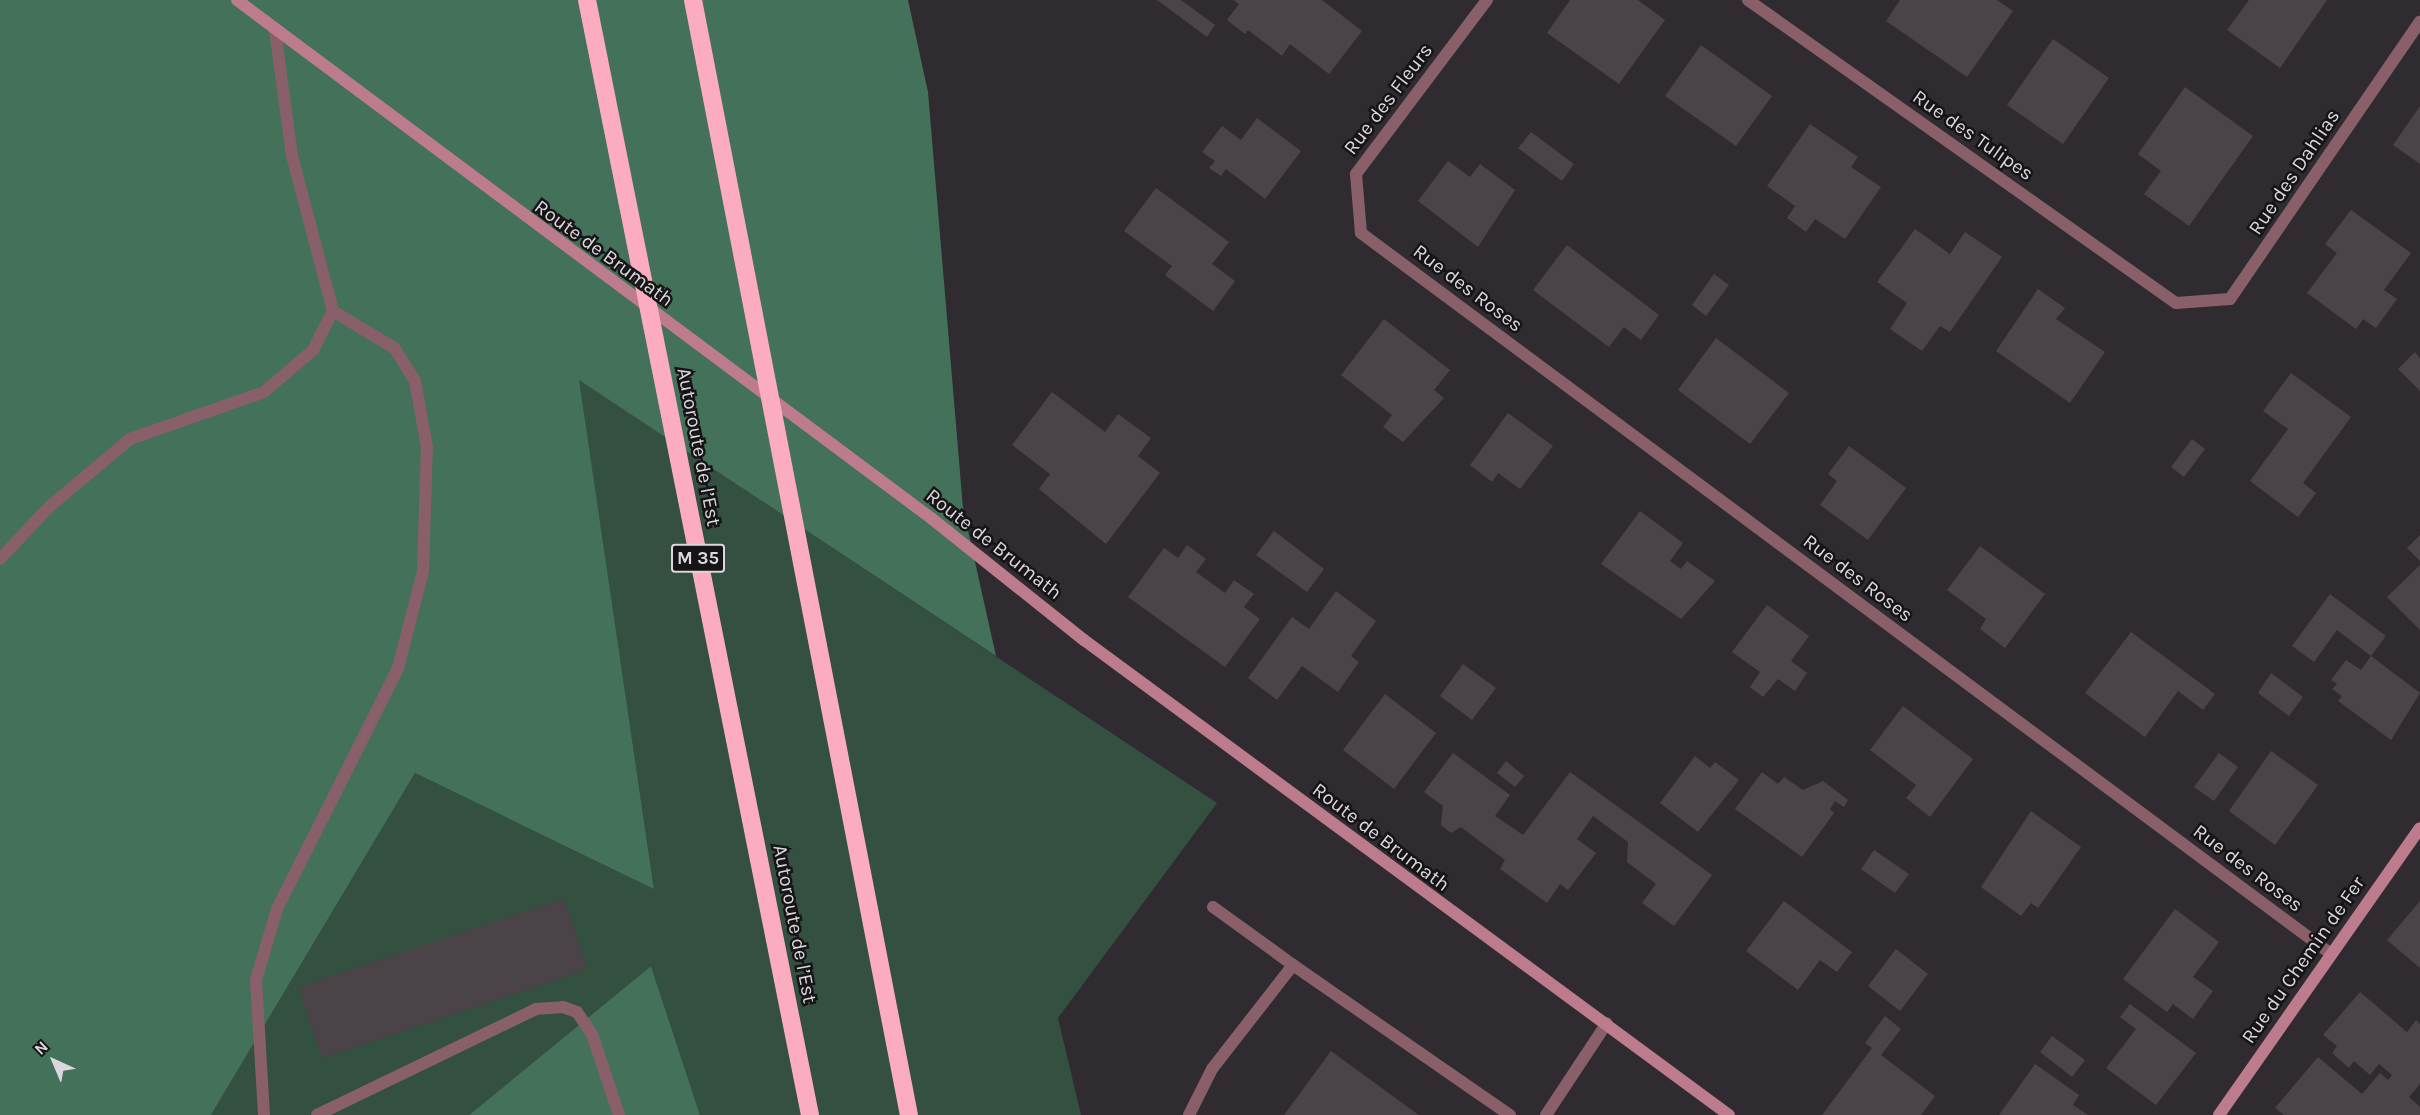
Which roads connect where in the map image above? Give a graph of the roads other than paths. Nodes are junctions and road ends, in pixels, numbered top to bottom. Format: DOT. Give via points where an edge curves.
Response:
graph roads {
  1 [pos="237,0"];
  2 [pos="587,0"];
  3 [pos="693,0"];
  4 [pos="1487,0"];
  5 [pos="1748,0"];
  6 [pos="2420,22"];
  7 [pos="276,30"];
  8 [pos="1362,233"];
  9 [pos="2176,303"];
  10 [pos="333,311"];
  11 [pos="0,559"];
  12 [pos="2420,828"];
  13 [pos="1213,907"];
  14 [pos="2331,954"];
  15 [pos="1293,965"];
  16 [pos="1607,1023"];
  17 [pos="264,1115"];
  18 [pos="317,1115"];
  19 [pos="619,1115"];
  20 [pos="810,1115"];
  21 [pos="909,1115"];
  22 [pos="1189,1115"];
  23 [pos="1510,1115"];
  24 [pos="1546,1115"];
  25 [pos="1729,1115"];
  26 [pos="2219,1115"];
  1 -- 7 [label="main road, Route de Brumath"];
  2 -- 20 [label="highway, Autoroute de l’Est / M 35"];
  3 -- 21 [label="highway"];
  4 -- 8 [label="street, Rue des Fleurs" via="1356,174"];
  5 -- 9 [label="street, Rue des Tulipes"];
  6 -- 9 [label="street, Rue des Dahlias" via="2230,299"];
  7 -- 10 [label="street" via="292,156"];
  7 -- 16 [label="main road, Route de Brumath" via="466,176 931,518 1084,640"];
  8 -- 14 [label="street, Rue des Roses"];
  10 -- 11 [label="street" via="313,350 264,392 130,439 49,507"];
  10 -- 17 [label="street" via="394,348 416,381 427,447 423,572 399,668 277,909 256,980"];
  12 -- 14 [label="main road, Rue du Chemin de Fer"];
  13 -- 15 [label="street"];
  14 -- 26 [label="main road, Rue du Chemin de Fer"];
  15 -- 22 [label="street" via="1212,1069"];
  15 -- 23 [label="street"];
  16 -- 24 [label="street"];
  16 -- 25 [label="main road, Route de Brumath"];
  18 -- 19 [label="street" via="536,1009 563,1007 577,1012 592,1034"];
}
